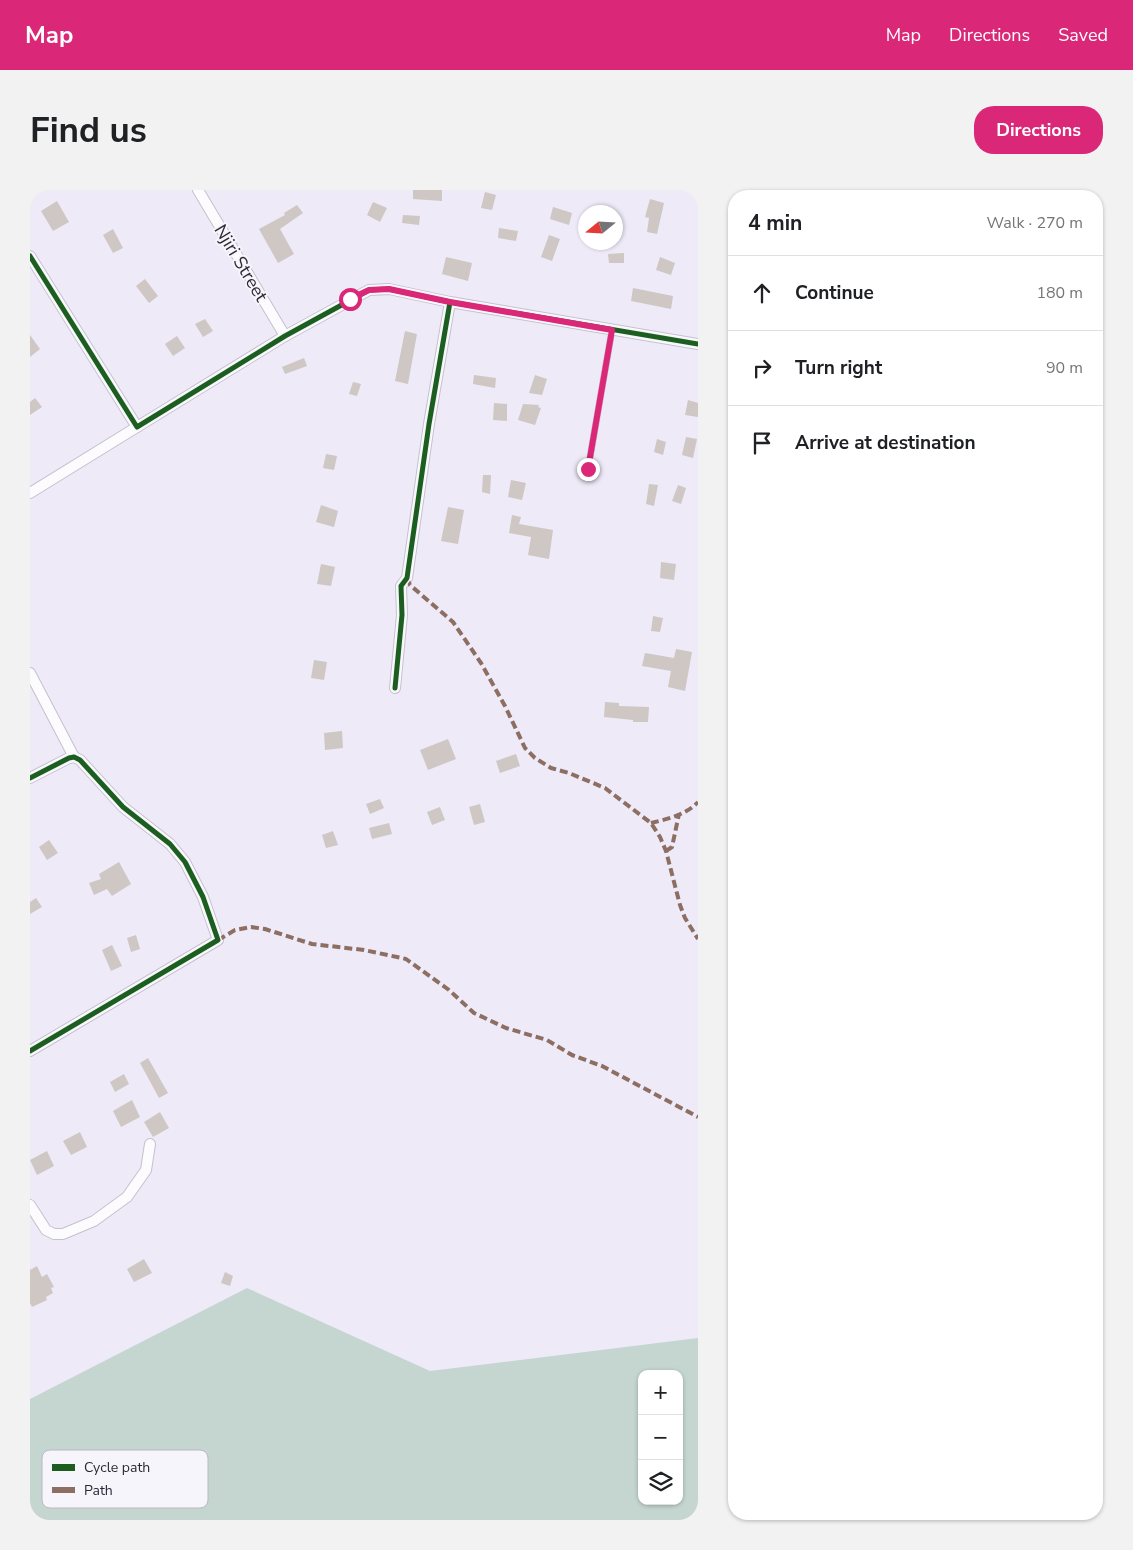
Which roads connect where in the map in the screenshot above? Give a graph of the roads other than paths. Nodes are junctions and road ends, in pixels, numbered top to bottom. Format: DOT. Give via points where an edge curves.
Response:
graph roads {
  1 [pos="198,190"];
  2 [pos="30,258"];
  3 [pos="450,302"];
  4 [pos="612,330"];
  5 [pos="285,336"];
  6 [pos="698,344"];
  7 [pos="137,427"];
  8 [pos="588,469"];
  9 [pos="30,493"];
  10 [pos="30,673"];
  11 [pos="394,688"];
  12 [pos="74,757"];
  13 [pos="30,778"];
  14 [pos="30,1051"];
  15 [pos="150,1144"];
  16 [pos="30,1205"];
  1 -- 5 [label="street, Njiri Street"];
  2 -- 7 [label="street"];
  3 -- 4 [label="street"];
  3 -- 5 [label="street" via="389,289 369,290"];
  3 -- 11 [label="street" via="407,578 401,586 402,615"];
  4 -- 6 [label="street"];
  4 -- 8 [label="lane"];
  5 -- 7 [label="street"];
  7 -- 9 [label="street"];
  10 -- 12 [label="street"];
  12 -- 13 [label="street"];
  12 -- 14 [label="street" via="123,807 170,844 185,862 203,897 218,940"];
  15 -- 16 [label="street" via="146,1170 127,1197 94,1221 63,1234 54,1234 46,1230"];
}
